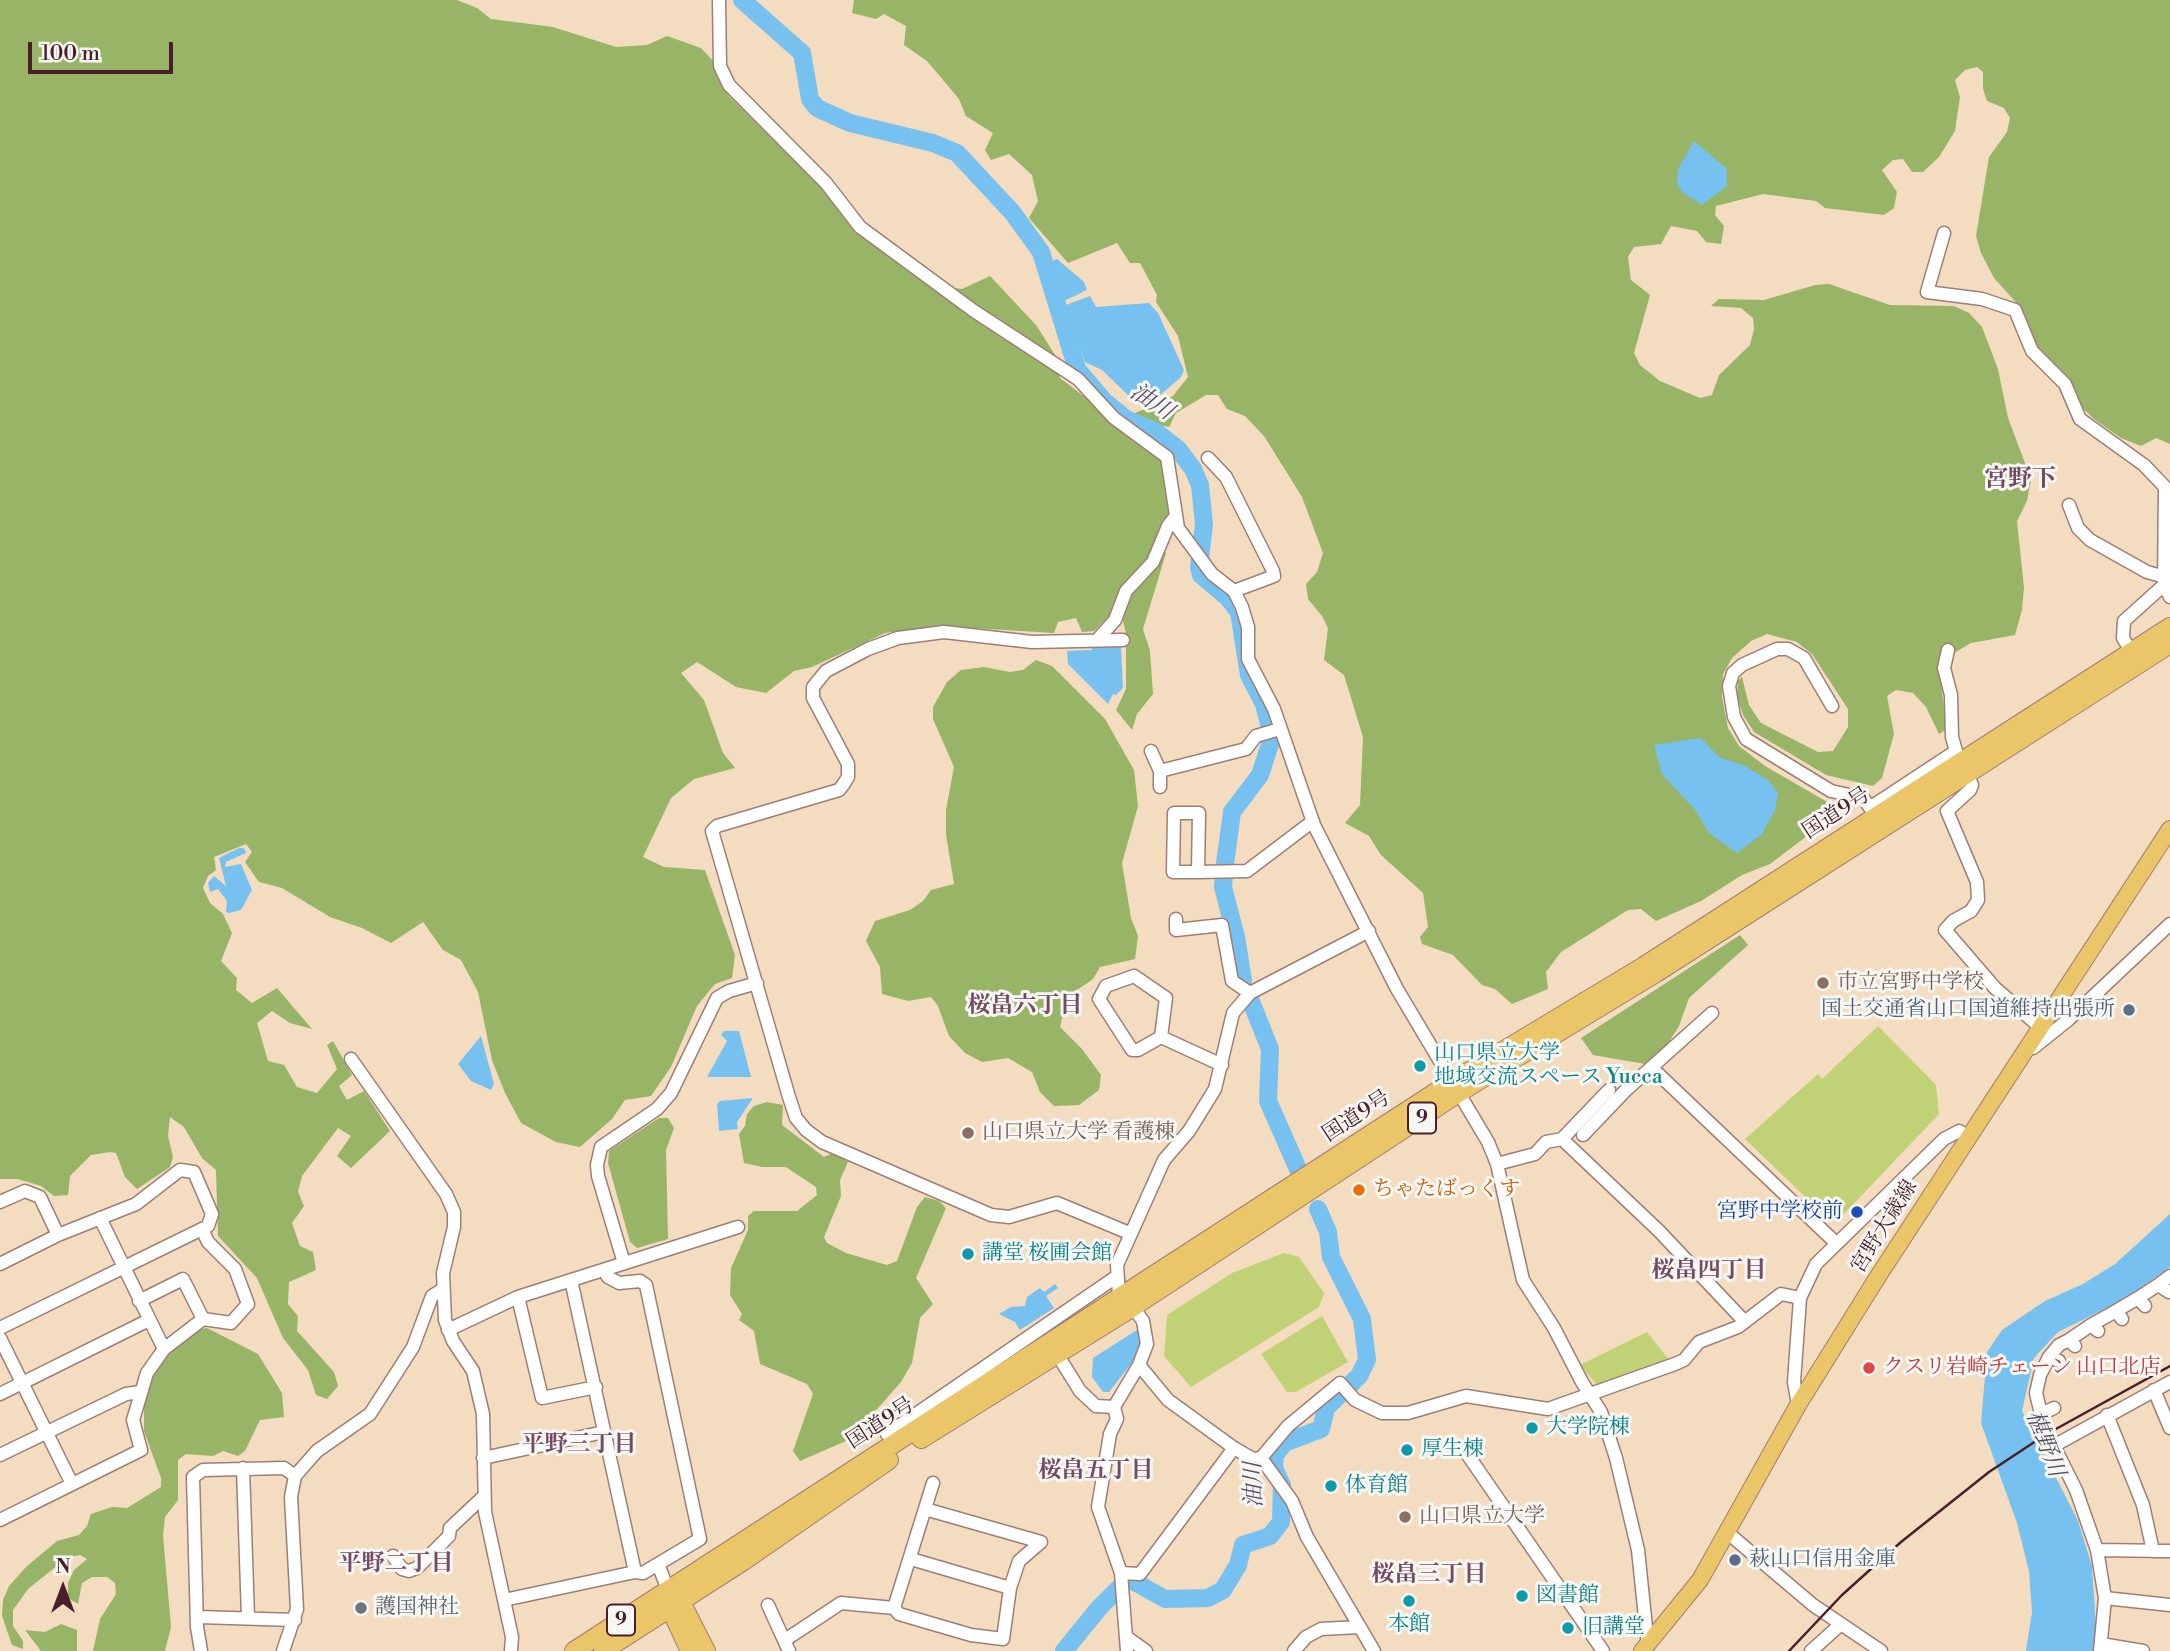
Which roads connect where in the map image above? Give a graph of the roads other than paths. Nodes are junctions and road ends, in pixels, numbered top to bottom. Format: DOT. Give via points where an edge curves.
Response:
graph roads {
  1 [pos="719,1"];
  2 [pos="1944,233"];
  3 [pos="1208,458"];
  4 [pos="2069,505"];
  5 [pos="1175,517"];
  6 [pos="2166,586"];
  7 [pos="1234,591"];
  8 [pos="2170,627"];
  9 [pos="1097,640"];
  10 [pos="1123,640"];
  11 [pos="2170,644"];
  12 [pos="1948,650"];
  13 [pos="2135,658"];
  14 [pos="1832,706"];
  15 [pos="1280,729"];
  16 [pos="1151,751"];
  17 [pos="1160,771"];
  18 [pos="1967,773"];
  19 [pos="1160,787"];
  20 [pos="1874,811"];
  21 [pos="1312,821"];
  22 [pos="2170,829"];
  23 [pos="1198,872"];
  24 [pos="2170,924"];
  25 [pos="1176,929"];
  26 [pos="1369,931"];
  27 [pos="757,983"];
  28 [pos="1250,993"];
  29 [pos="1712,1013"];
  30 [pos="2040,1027"];
  31 [pos="1161,1037"];
  32 [pos="2026,1048"];
  33 [pos="351,1059"];
  34 [pos="1222,1065"];
  35 [pos="1653,1069"];
  36 [pos="1457,1086"];
  37 [pos="1609,1090"];
  38 [pos="1583,1135"];
  39 [pos="1968,1136"];
  40 [pos="1562,1139"];
  41 [pos="1497,1164"];
  42 [pos="0,1202"];
  43 [pos="100,1218"];
  44 [pos="738,1227"];
  45 [pos="202,1229"];
  46 [pos="1129,1233"];
  47 [pos="58,1235"];
  48 [pos="1836,1244"];
  49 [pos="624,1263"];
  50 [pos="0,1264"];
  51 [pos="123,1268"];
  52 [pos="604,1270"];
  53 [pos="2170,1276"];
  54 [pos="1116,1277"];
  55 [pos="571,1280"];
  56 [pos="443,1289"];
  57 [pos="2163,1289"];
  58 [pos="519,1297"];
  59 [pos="1800,1298"];
  60 [pos="139,1301"];
  61 [pos="1126,1302"];
  62 [pos="203,1319"];
  63 [pos="149,1320"];
  64 [pos="1745,1322"];
  65 [pos="0,1328"];
  66 [pos="448,1330"];
  67 [pos="0,1338"];
  68 [pos="164,1349"];
  69 [pos="1058,1353"];
  70 [pos="1139,1365"];
  71 [pos="2170,1382"];
  72 [pos="23,1383"];
  73 [pos="596,1387"];
  74 [pos="2154,1390"];
  75 [pos="140,1392"];
  76 [pos="0,1394"];
  77 [pos="1592,1395"];
  78 [pos="1798,1405"];
  79 [pos="1114,1407"];
  80 [pos="2054,1408"];
  81 [pos="2107,1416"];
  82 [pos="2170,1428"];
  83 [pos="47,1432"];
  84 [pos="604,1432"];
  85 [pos="887,1434"];
  86 [pos="1234,1448"];
  87 [pos="1463,1448"];
  88 [pos="0,1455"];
  89 [pos="483,1458"];
  90 [pos="1261,1458"];
  91 [pos="243,1468"];
  92 [pos="295,1476"];
  93 [pos="933,1483"];
  94 [pos="72,1484"];
  95 [pos="484,1497"];
  96 [pos="925,1509"];
  97 [pos="0,1520"];
  98 [pos="1728,1534"];
  99 [pos="2097,1550"];
  100 [pos="2153,1551"];
  101 [pos="2170,1551"];
  102 [pos="393,1556"];
  103 [pos="911,1559"];
  104 [pos="657,1564"];
  105 [pos="635,1572"];
  106 [pos="1121,1573"];
  107 [pos="1010,1588"];
  108 [pos="2105,1598"];
  109 [pos="504,1600"];
  110 [pos="673,1600"];
  111 [pos="768,1605"];
  112 [pos="2170,1605"];
  113 [pos="894,1608"];
  114 [pos="198,1617"];
  115 [pos="248,1618"];
  116 [pos="295,1620"];
  117 [pos="1840,1624"];
  118 [pos="1360,1627"];
  119 [pos="1127,1644"];
  120 [pos="787,1646"];
  121 [pos="1645,1648"];
  122 [pos="2101,1648"];
  123 [pos="201,1651"];
  124 [pos="283,1651"];
  125 [pos="511,1651"];
  126 [pos="574,1651"];
  127 [pos="603,1651"];
  128 [pos="690,1651"];
  129 [pos="706,1651"];
  130 [pos="1146,1651"];
  131 [pos="1294,1651"];
  132 [pos="1374,1651"];
  133 [pos="1603,1651"];
  134 [pos="1811,1651"];
  135 [pos="1881,1651"];
  136 [pos="2143,1651"];
  1 -- 5 [label="street" via="720,66 739,97 826,183 871,237 1078,379 1114,418 1163,452 1172,477"];
  2 -- 6 [label="street" via="1927,292 1982,299 2015,310 2032,351 2065,384 2080,419 2144,465 2165,487"];
  3 -- 7 [label="street" via="1226,477 1273,570 1274,576"];
  4 -- 6 [label="street" via="2078,528 2090,540"];
  5 -- 7 [label="street" via="1212,574"];
  5 -- 9 [label="street" via="1153,562 1126,591 1115,620"];
  6 -- 13 [label="street" via="2124,621 2123,638"];
  7 -- 15 [label="street" via="1248,627 1248,659"];
  8 -- 13 [label="highway, 国道9号 / 9"];
  9 -- 10 [label="street"];
  9 -- 27 [label="street" via="1032,642 962,633 925,634 868,649 817,678 813,698 848,764 844,785 712,831"];
  11 -- 13 [label="highway, 国道9号 / 9"];
  12 -- 20 [label="street" via="1944,668 1956,751"];
  13 -- 18 [label="highway, 国道9号 / 9"];
  13 -- 20 [label="highway, 国道9号 / 9"];
  14 -- 20 [label="street" via="1804,658 1788,649 1777,649 1742,665 1729,686 1734,717 1746,739 1831,791 1863,798"];
  15 -- 17 [label="street" via="1256,736 1246,749"];
  15 -- 21 [label="street"];
  16 -- 17 [label="street"];
  17 -- 19 [label="street"];
  18 -- 30 [label="street" via="1970,790 1947,811 1977,882 1978,900 1945,930 1995,988"];
  18 -- 36 [label="highway, 国道9号 / 9" via="1656,973"];
  20 -- 36 [label="highway, 国道9号 / 9"];
  21 -- 23 [label="street" via="1253,868"];
  21 -- 26 [label="street"];
  22 -- 30 [label="main road, 宮野大歳線"];
  23 -- 23 [label="street" via="1173,872 1174,813 1199,813"];
  24 -- 32 [label="street" via="2068,1020 2033,1048"];
  25 -- 28 [label="street" via="1222,925 1233,981"];
  26 -- 28 [label="street"];
  26 -- 36 [label="street" via="1397,989"];
  27 -- 46 [label="street" via="796,1118 822,1142 991,1215 1009,1217 1058,1203"];
  27 -- 49 [label="street" via="717,998 671,1093 657,1109 601,1147 598,1177"];
  28 -- 34 [label="street" via="1233,1013"];
  29 -- 35 [label="street"];
  30 -- 32 [label="main road, 宮野大歳線"];
  31 -- 31 [label="street" via="1132,1050 1099,999 1106,986 1134,976 1166,998"];
  31 -- 34 [label="street"];
  32 -- 39 [label="main road, 宮野大歳線"];
  33 -- 56 [label="street" via="451,1203 455,1220"];
  34 -- 46 [label="street" via="1215,1089 1164,1160"];
  35 -- 38 [label="street"];
  35 -- 48 [label="street"];
  36 -- 41 [label="street"];
  36 -- 61 [label="highway, 国道9号 / 9"];
  37 -- 40 [label="street"];
  39 -- 48 [label="street" via="1959,1132 1944,1139"];
  39 -- 78 [label="main road, 宮野大歳線"];
  40 -- 41 [label="street" via="1553,1138 1535,1154"];
  40 -- 64 [label="street" via="1659,1231"];
  41 -- 77 [label="street" via="1523,1280"];
  42 -- 47 [label="street" via="25,1191 40,1197"];
  43 -- 45 [label="street" via="136,1204 180,1170 194,1172 212,1214"];
  43 -- 47 [label="street"];
  43 -- 51 [label="street"];
  44 -- 49 [label="street"];
  45 -- 51 [label="street"];
  45 -- 62 [label="street" via="208,1242 235,1269 248,1304 231,1323"];
  46 -- 54 [label="street"];
  47 -- 50 [label="street"];
  48 -- 59 [label="street" via="1816,1264"];
  49 -- 52 [label="street"];
  51 -- 60 [label="street"];
  51 -- 65 [label="street"];
  52 -- 55 [label="street"];
  52 -- 104 [label="street" via="620,1283 640,1281 646,1285 700,1539"];
  53 -- 57 [label="street"];
  54 -- 61 [label="street"];
  54 -- 85 [label="street"];
  55 -- 58 [label="street"];
  55 -- 73 [label="street"];
  56 -- 66 [label="street"];
  56 -- 92 [label="street" via="432,1296 412,1347 370,1413 317,1451"];
  57 -- 80 [label="street" via="2072,1343 2059,1345 2040,1375 2036,1393 2041,1414"];
  58 -- 66 [label="street"];
  58 -- 73 [label="street" via="542,1398"];
  59 -- 64 [label="street" via="1781,1294"];
  59 -- 78 [label="street" via="1794,1382"];
  60 -- 62 [label="street" via="183,1279"];
  60 -- 63 [label="street"];
  61 -- 69 [label="highway, 国道9号 / 9"];
  61 -- 70 [label="street" via="1143,1321 1147,1343"];
  61 -- 110 [label="highway, 国道9号 / 9"];
  62 -- 68 [label="street"];
  63 -- 68 [label="street"];
  63 -- 72 [label="street"];
  64 -- 77 [label="street" via="1699,1342 1684,1360"];
  66 -- 89 [label="street" via="476,1380 483,1413"];
  67 -- 72 [label="street"];
  68 -- 75 [label="street"];
  69 -- 79 [label="street" via="1080,1391 1096,1406"];
  69 -- 110 [label="highway, 国道9号 / 9"];
  70 -- 79 [label="street"];
  70 -- 86 [label="street" via="1168,1400"];
  71 -- 74 [label="street"];
  72 -- 76 [label="street"];
  72 -- 83 [label="street"];
  73 -- 84 [label="street"];
  74 -- 81 [label="street"];
  74 -- 82 [label="street"];
  75 -- 83 [label="street" via="126,1394"];
  75 -- 94 [label="street" via="133,1420 141,1450"];
  77 -- 90 [label="street" via="1548,1409 1466,1396 1408,1413 1382,1413 1355,1400 1340,1383 1288,1426"];
  77 -- 121 [label="street" via="1616,1458 1638,1550"];
  78 -- 98 [label="main road, 宮野大歳線"];
  79 -- 106 [label="street" via="1117,1419 1110,1434 1098,1507"];
  81 -- 99 [label="street" via="2055,1448"];
  81 -- 100 [label="street" via="2143,1505"];
  83 -- 88 [label="street"];
  83 -- 94 [label="street"];
  84 -- 89 [label="street"];
  84 -- 105 [label="street"];
  86 -- 90 [label="street" via="1253,1459"];
  86 -- 106 [label="street" via="1140,1574"];
  87 -- 133 [label="street"];
  89 -- 95 [label="street"];
  90 -- 118 [label="street" via="1292,1501 1307,1537"];
  91 -- 92 [label="street" via="284,1468"];
  91 -- 114 [label="street" via="203,1469 193,1477"];
  91 -- 115 [label="street"];
  92 -- 116 [label="street" via="290,1497"];
  93 -- 96 [label="street"];
  94 -- 97 [label="street"];
  95 -- 102 [label="street" via="417,1568 402,1569"];
  95 -- 109 [label="street"];
  96 -- 103 [label="street"];
  96 -- 107 [label="street" via="1041,1542 1019,1561"];
  98 -- 117 [label="street"];
  98 -- 121 [label="main road, 宮野大歳線" via="1682,1605"];
  99 -- 100 [label="street"];
  99 -- 108 [label="street"];
  100 -- 101 [label="street"];
  103 -- 107 [label="street"];
  103 -- 113 [label="street"];
  104 -- 105 [label="street" via="643,1573"];
  104 -- 110 [label="street"];
  105 -- 109 [label="street"];
  106 -- 119 [label="street"];
  107 -- 113 [label="street" via="1003,1639 948,1629 899,1614"];
  108 -- 112 [label="street"];
  108 -- 122 [label="street"];
  109 -- 125 [label="street"];
  110 -- 126 [label="highway, 国道9号 / 9"];
  110 -- 127 [label="highway, 国道9号 / 9"];
  110 -- 128 [label="highway"];
  110 -- 129 [label="highway"];
  111 -- 120 [label="street"];
  113 -- 120 [label="street" via="841,1603"];
  114 -- 115 [label="street"];
  114 -- 123 [label="street"];
  115 -- 116 [label="street"];
  116 -- 124 [label="street"];
  117 -- 134 [label="street"];
  117 -- 135 [label="street"];
  118 -- 131 [label="street" via="1321,1629"];
  118 -- 132 [label="street"];
  119 -- 130 [label="street"];
  122 -- 136 [label="street"];
}
